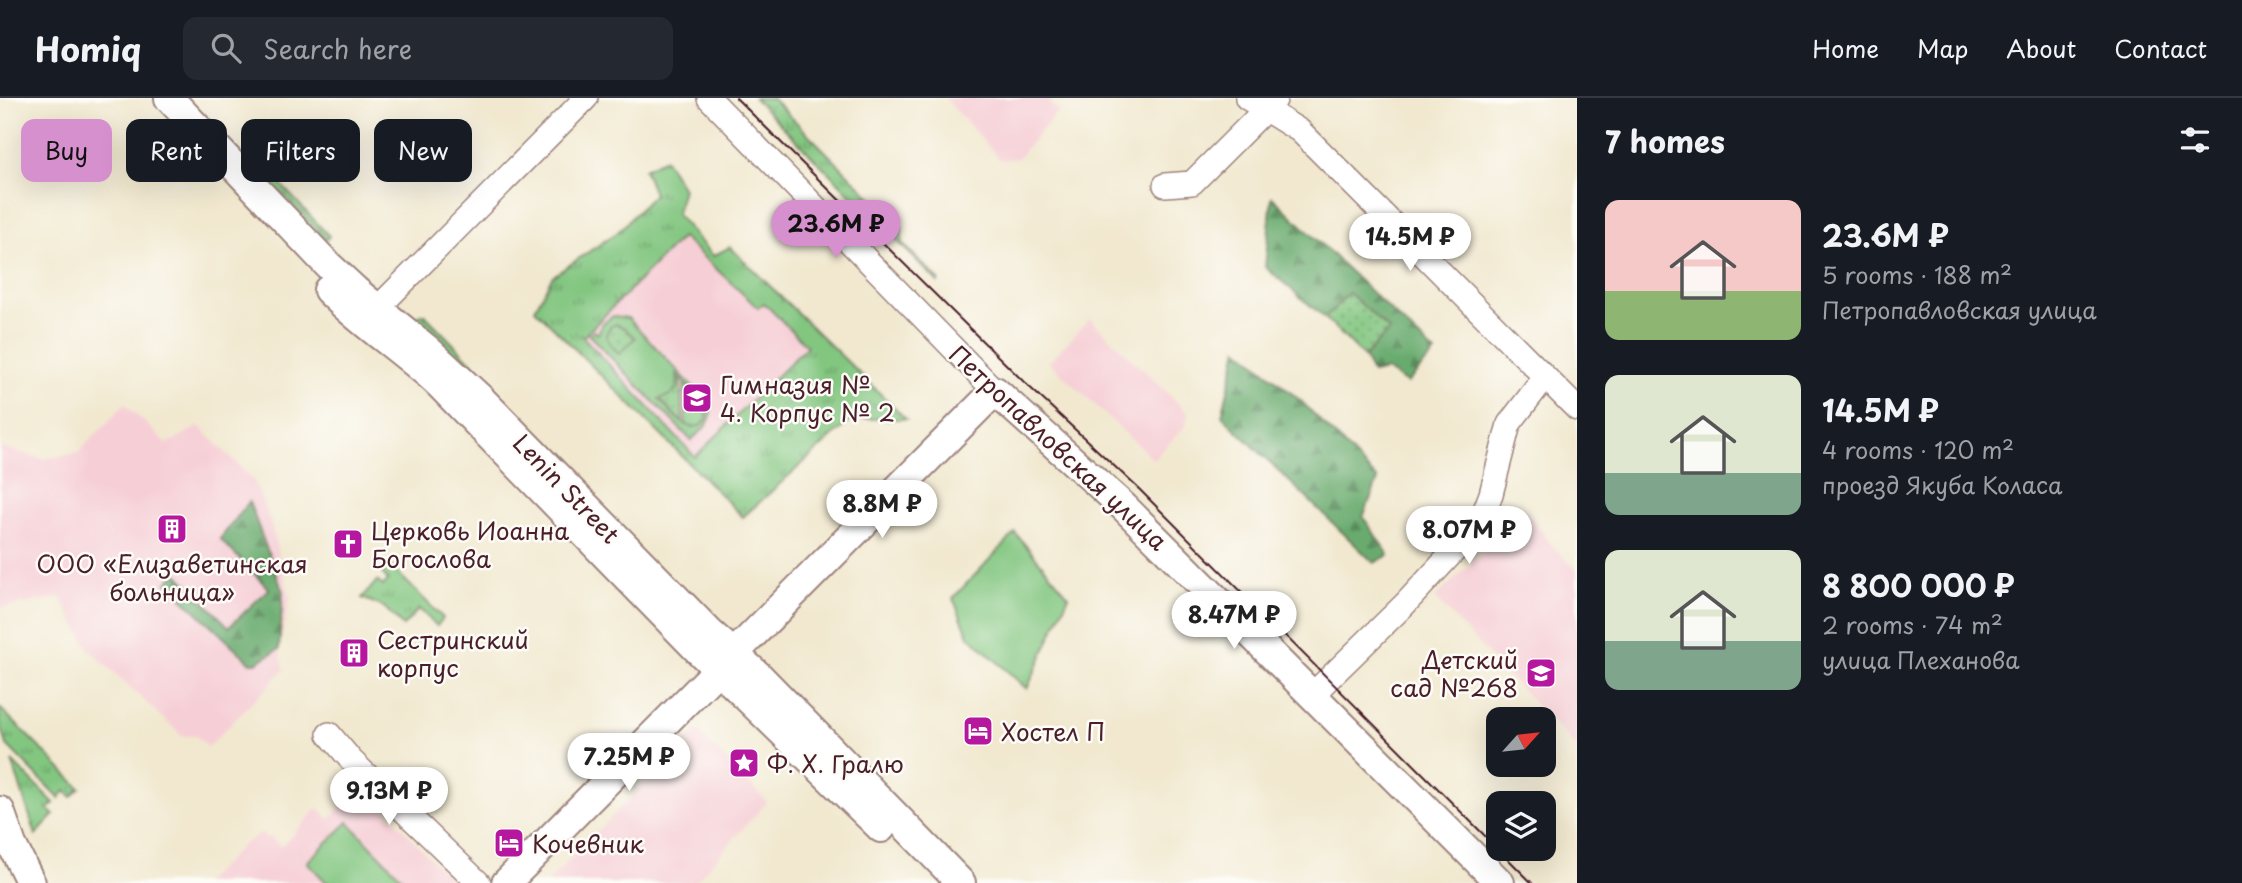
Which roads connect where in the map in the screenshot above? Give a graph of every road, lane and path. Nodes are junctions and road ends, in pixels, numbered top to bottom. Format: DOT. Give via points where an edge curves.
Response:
graph roads {
  1 [pos="146,98"];
  2 [pos="169,98"];
  3 [pos="586,98"];
  4 [pos="709,98"];
  5 [pos="1263,102"];
  6 [pos="1165,185"];
  7 [pos="371,316"];
  8 [pos="1545,377"];
  9 [pos="995,391"];
  10 [pos="1577,409"];
  11 [pos="726,662"];
  12 [pos="1312,695"];
  13 [pos="329,734"];
  14 [pos="0,811"];
  15 [pos="31,883"];
  16 [pos="479,883"];
  17 [pos="506,883"];
  18 [pos="937,883"];
  19 [pos="961,883"];
  20 [pos="1500,883"];
  1 -- 7 [label="main road, Lenin Street" via="331,293"];
  2 -- 7 [label="main road, Lenin Street"];
  3 -- 7 [label="street"];
  4 -- 9 [label="street, Петропавловская улица"];
  5 -- 6 [label="street" via="1192,183"];
  5 -- 8 [label="street" via="1300,131"];
  7 -- 11 [label="main road, Lenin Street"];
  8 -- 10 [label="street"];
  8 -- 12 [label="street" via="1509,424 1480,523"];
  9 -- 11 [label="main road"];
  9 -- 12 [label="main road, Петропавловская улица" via="1124,507"];
  11 -- 17 [label="main road"];
  11 -- 18 [label="main road, Lenin Street"];
  11 -- 19 [label="main road, Lenin Street" via="759,676"];
  12 -- 20 [label="main road, Петропавловская улица"];
  13 -- 16 [label="street"];
  14 -- 15 [label="main road"];
}
